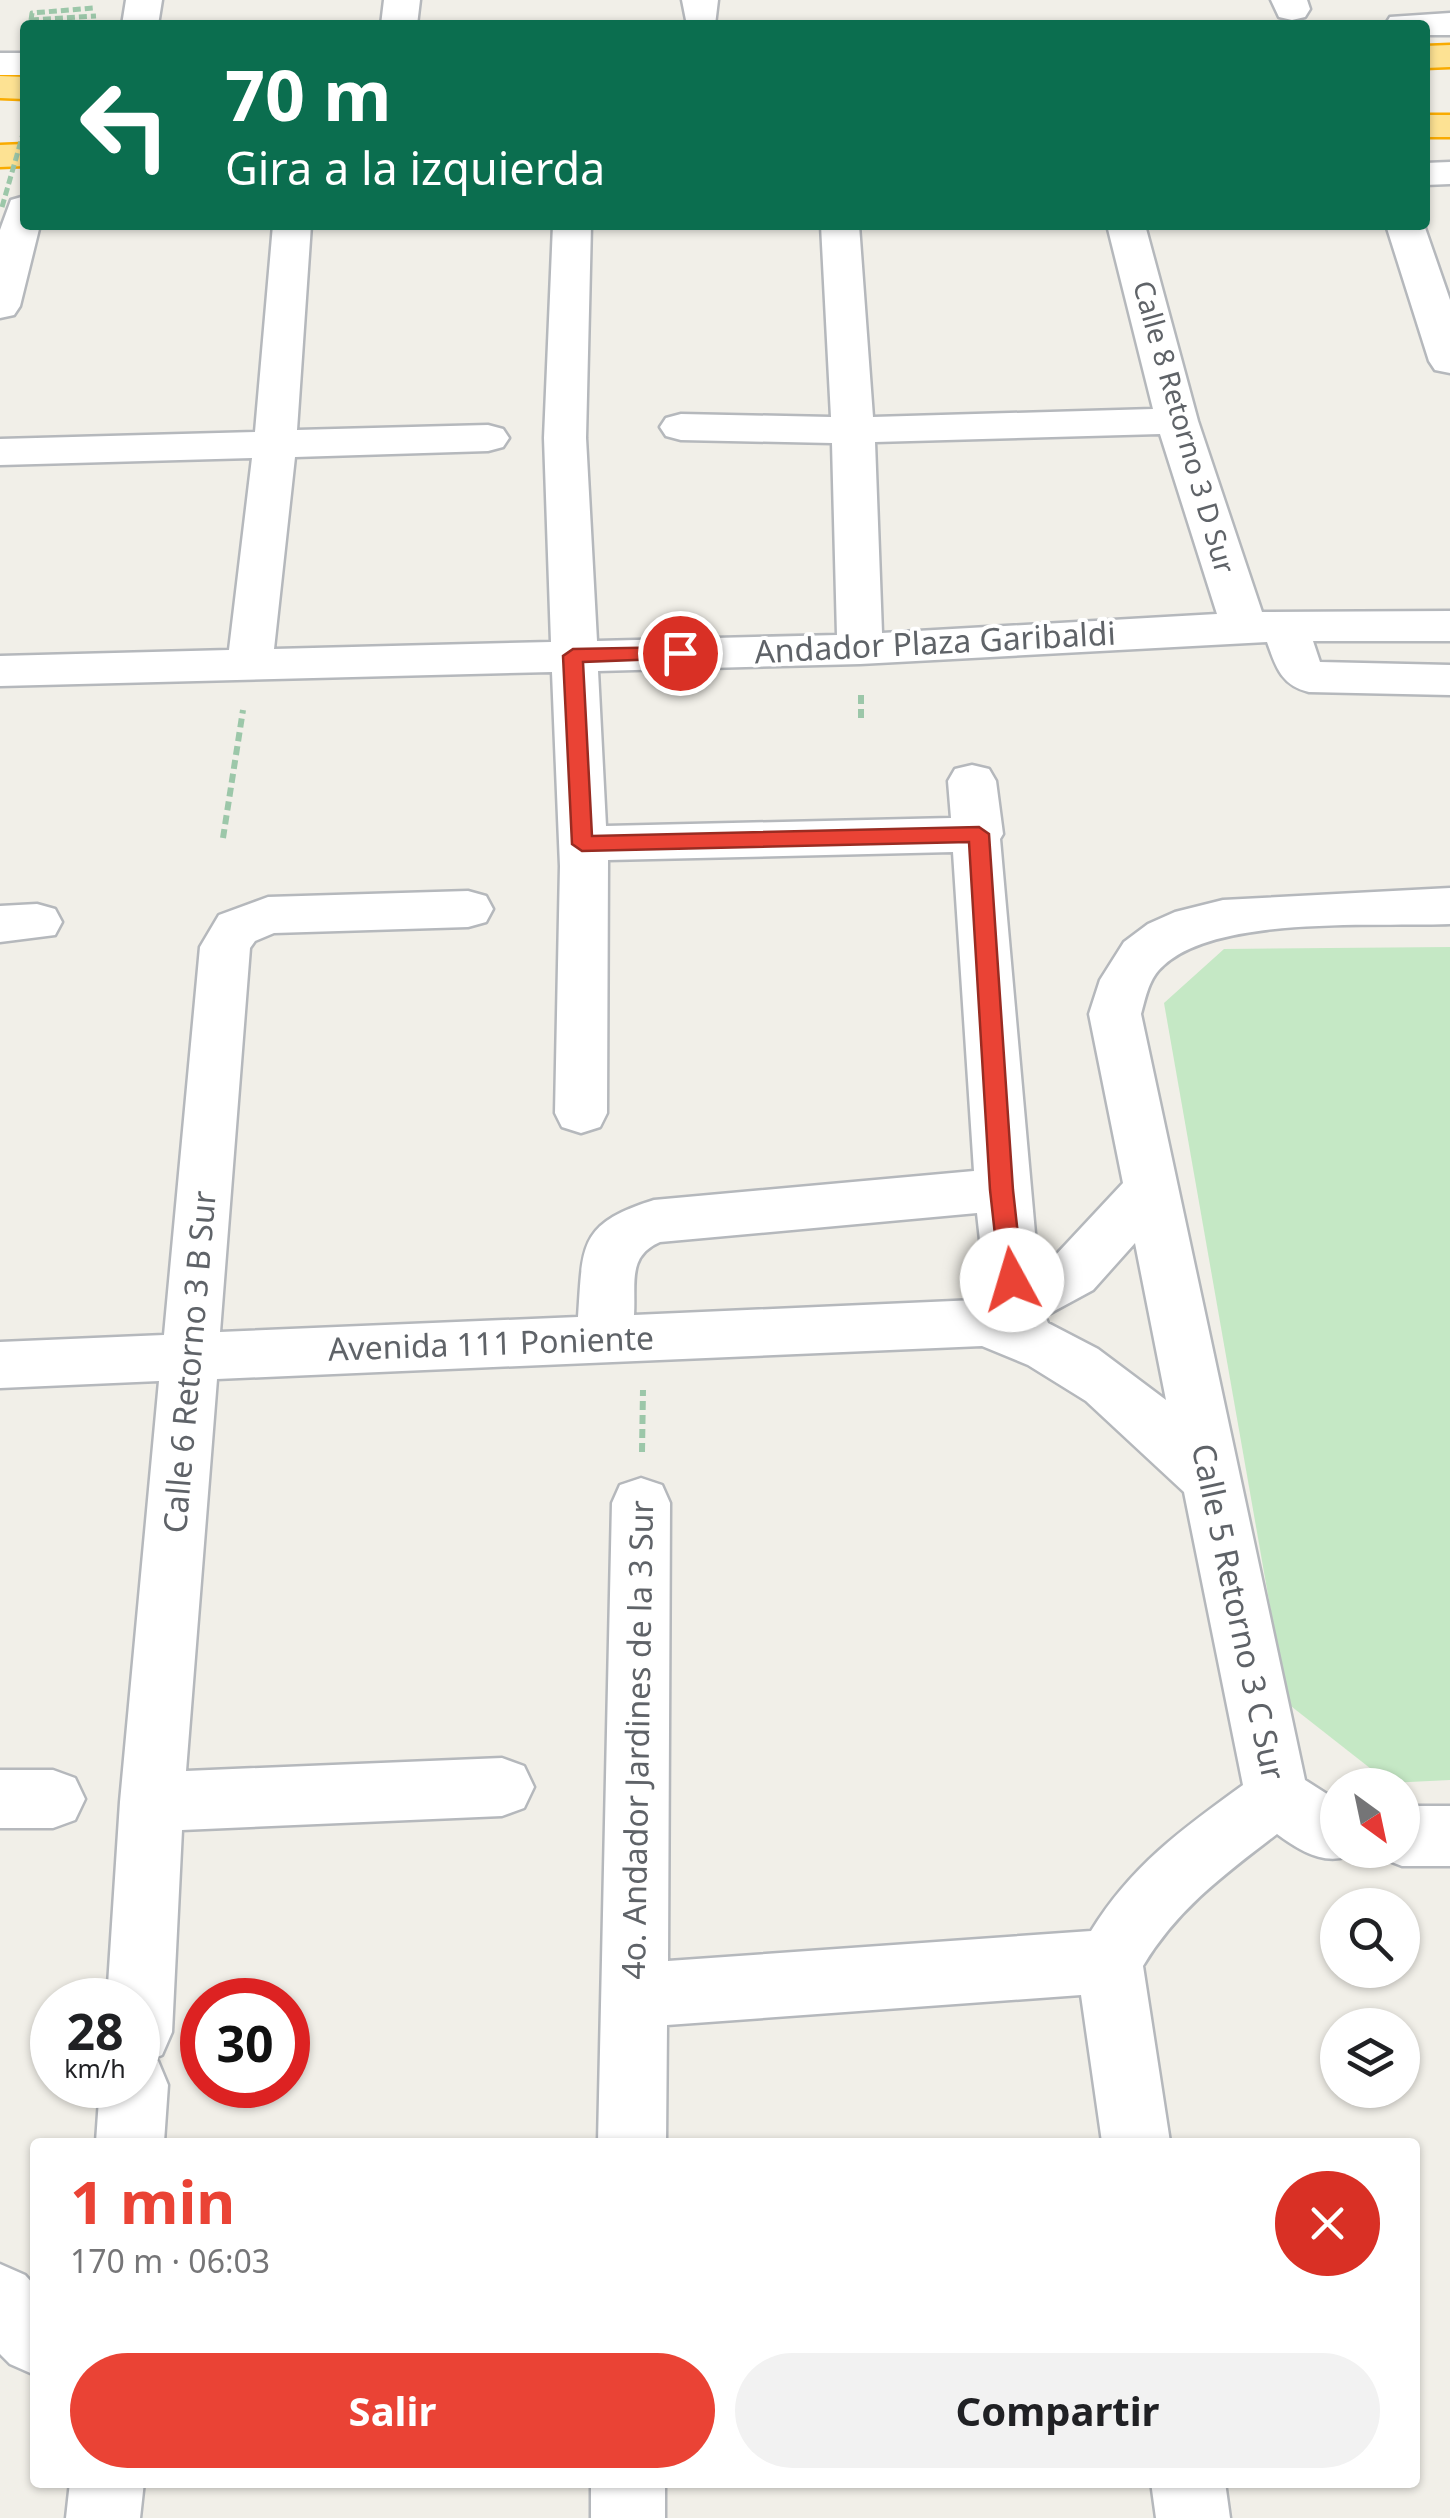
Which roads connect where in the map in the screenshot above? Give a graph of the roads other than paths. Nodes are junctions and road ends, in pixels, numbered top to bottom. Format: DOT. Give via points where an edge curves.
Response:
graph roads {
  1 [pos="13,203"];
  2 [pos="292,230"];
  3 [pos="572,230"];
  4 [pos="840,230"];
  5 [pos="1127,230"];
  6 [pos="1407,230"];
  7 [pos="0,306"];
  8 [pos="1450,360"];
  9 [pos="1177,421"];
  10 [pos="681,426"];
  11 [pos="853,430"];
  12 [pos="488,438"];
  13 [pos="275,443"];
  14 [pos="0,452"];
  15 [pos="1450,626"];
  16 [pos="1264,627"];
  17 [pos="860,649"];
  18 [pos="573,656"];
  19 [pos="250,664"];
  20 [pos="0,672"];
  21 [pos="1450,680"];
  22 [pos="972,781"];
  23 [pos="979,834"];
  24 [pos="582,844"];
  25 [pos="1450,906"];
  26 [pos="468,909"];
  27 [pos="581,1113"];
  28 [pos="1002,1190"];
  29 [pos="1150,1192"];
  30 [pos="1007,1322"];
  31 [pos="624,1340"];
  32 [pos="190,1357"];
  33 [pos="0,1365"];
  34 [pos="1209,1478"];
  35 [pos="641,1503"];
  36 [pos="502,1787"];
  37 [pos="1277,1797"];
  38 [pos="152,1802"];
  39 [pos="1320,1828"];
  40 [pos="1420,1836"];
  41 [pos="1450,1836"];
  42 [pos="1109,1961"];
  43 [pos="141,1978"];
  44 [pos="634,1995"];
  45 [pos="132,2108"];
  46 [pos="130,2138"];
  47 [pos="632,2138"];
  48 [pos="1135,2138"];
  49 [pos="0,2300"];
  50 [pos="30,2333"];
  51 [pos="106,2488"];
  52 [pos="628,2488"];
  53 [pos="1189,2488"];
  54 [pos="103,2518"];
  55 [pos="628,2518"];
  56 [pos="1194,2518"];
  1 -- 7 [label="street"];
  2 -- 13 [label="street"];
  3 -- 18 [label="street" via="565,438"];
  4 -- 11 [label="street"];
  5 -- 9 [label="street, Calle 8 Retorno 3 D Sur"];
  6 -- 8 [label="street"];
  9 -- 11 [label="street"];
  9 -- 16 [label="street, Calle 8 Retorno 3 D Sur"];
  10 -- 11 [label="street"];
  11 -- 17 [label="street"];
  12 -- 13 [label="street"];
  13 -- 14 [label="street"];
  13 -- 19 [label="street"];
  15 -- 16 [label="street, Andador Plaza Garibaldi"];
  16 -- 17 [label="street, Andador Plaza Garibaldi"];
  16 -- 21 [label="street, Calle 8 Retorno 3 D Sur" via="1310,677"];
  17 -- 18 [label="street, Andador Plaza Garibaldi"];
  18 -- 19 [label="street, Andador Plaza Garibaldi"];
  18 -- 24 [label="street"];
  19 -- 20 [label="street, Andador Plaza Garibaldi"];
  22 -- 23 [label="street"];
  23 -- 24 [label="street"];
  23 -- 28 [label="street"];
  24 -- 27 [label="street"];
  25 -- 29 [label="street, Calle 5 Retorno 3 C Sur" via="1240,914 1196,922 1139,960 1120,986 1115,1014"];
  26 -- 32 [label="street, Calle 6 Retorno 3 B Sur" via="268,915 237,928 225,947"];
  28 -- 30 [label="street"];
  28 -- 31 [label="street" via="654,1221 624,1234 610,1253"];
  29 -- 30 [label="street, Avenida 111 Poniente" via="1073,1274"];
  29 -- 34 [label="street, Calle 5 Retorno 3 C Sur"];
  30 -- 31 [label="street, Avenida 111 Poniente"];
  30 -- 34 [label="street" via="1112,1386"];
  31 -- 32 [label="street, Avenida 111 Poniente"];
  32 -- 33 [label="street, Avenida 111 Poniente"];
  32 -- 38 [label="street, Calle 6 Retorno 3 B Sur"];
  34 -- 37 [label="street, Calle 5 Retorno 3 C Sur"];
  35 -- 44 [label="street, 4o. Andador Jardines de la 3 Sur"];
  36 -- 38 [label="street"];
  37 -- 39 [label="street"];
  37 -- 42 [label="street, Calle 5 Retorno 3 C Sur" via="1180,1870 1138,1914"];
  38 -- 43 [label="street, Calle 6 Retorno 3 B Sur"];
  40 -- 41 [label="street"];
  42 -- 44 [label="street"];
  42 -- 48 [label="street"];
  44 -- 47 [label="street, 4o. Andador Jardines de la 3 Sur"];
  45 -- 46 [label="street"];
  49 -- 50 [label="street"];
  51 -- 54 [label="street"];
  52 -- 55 [label="street"];
  53 -- 56 [label="street"];
}
